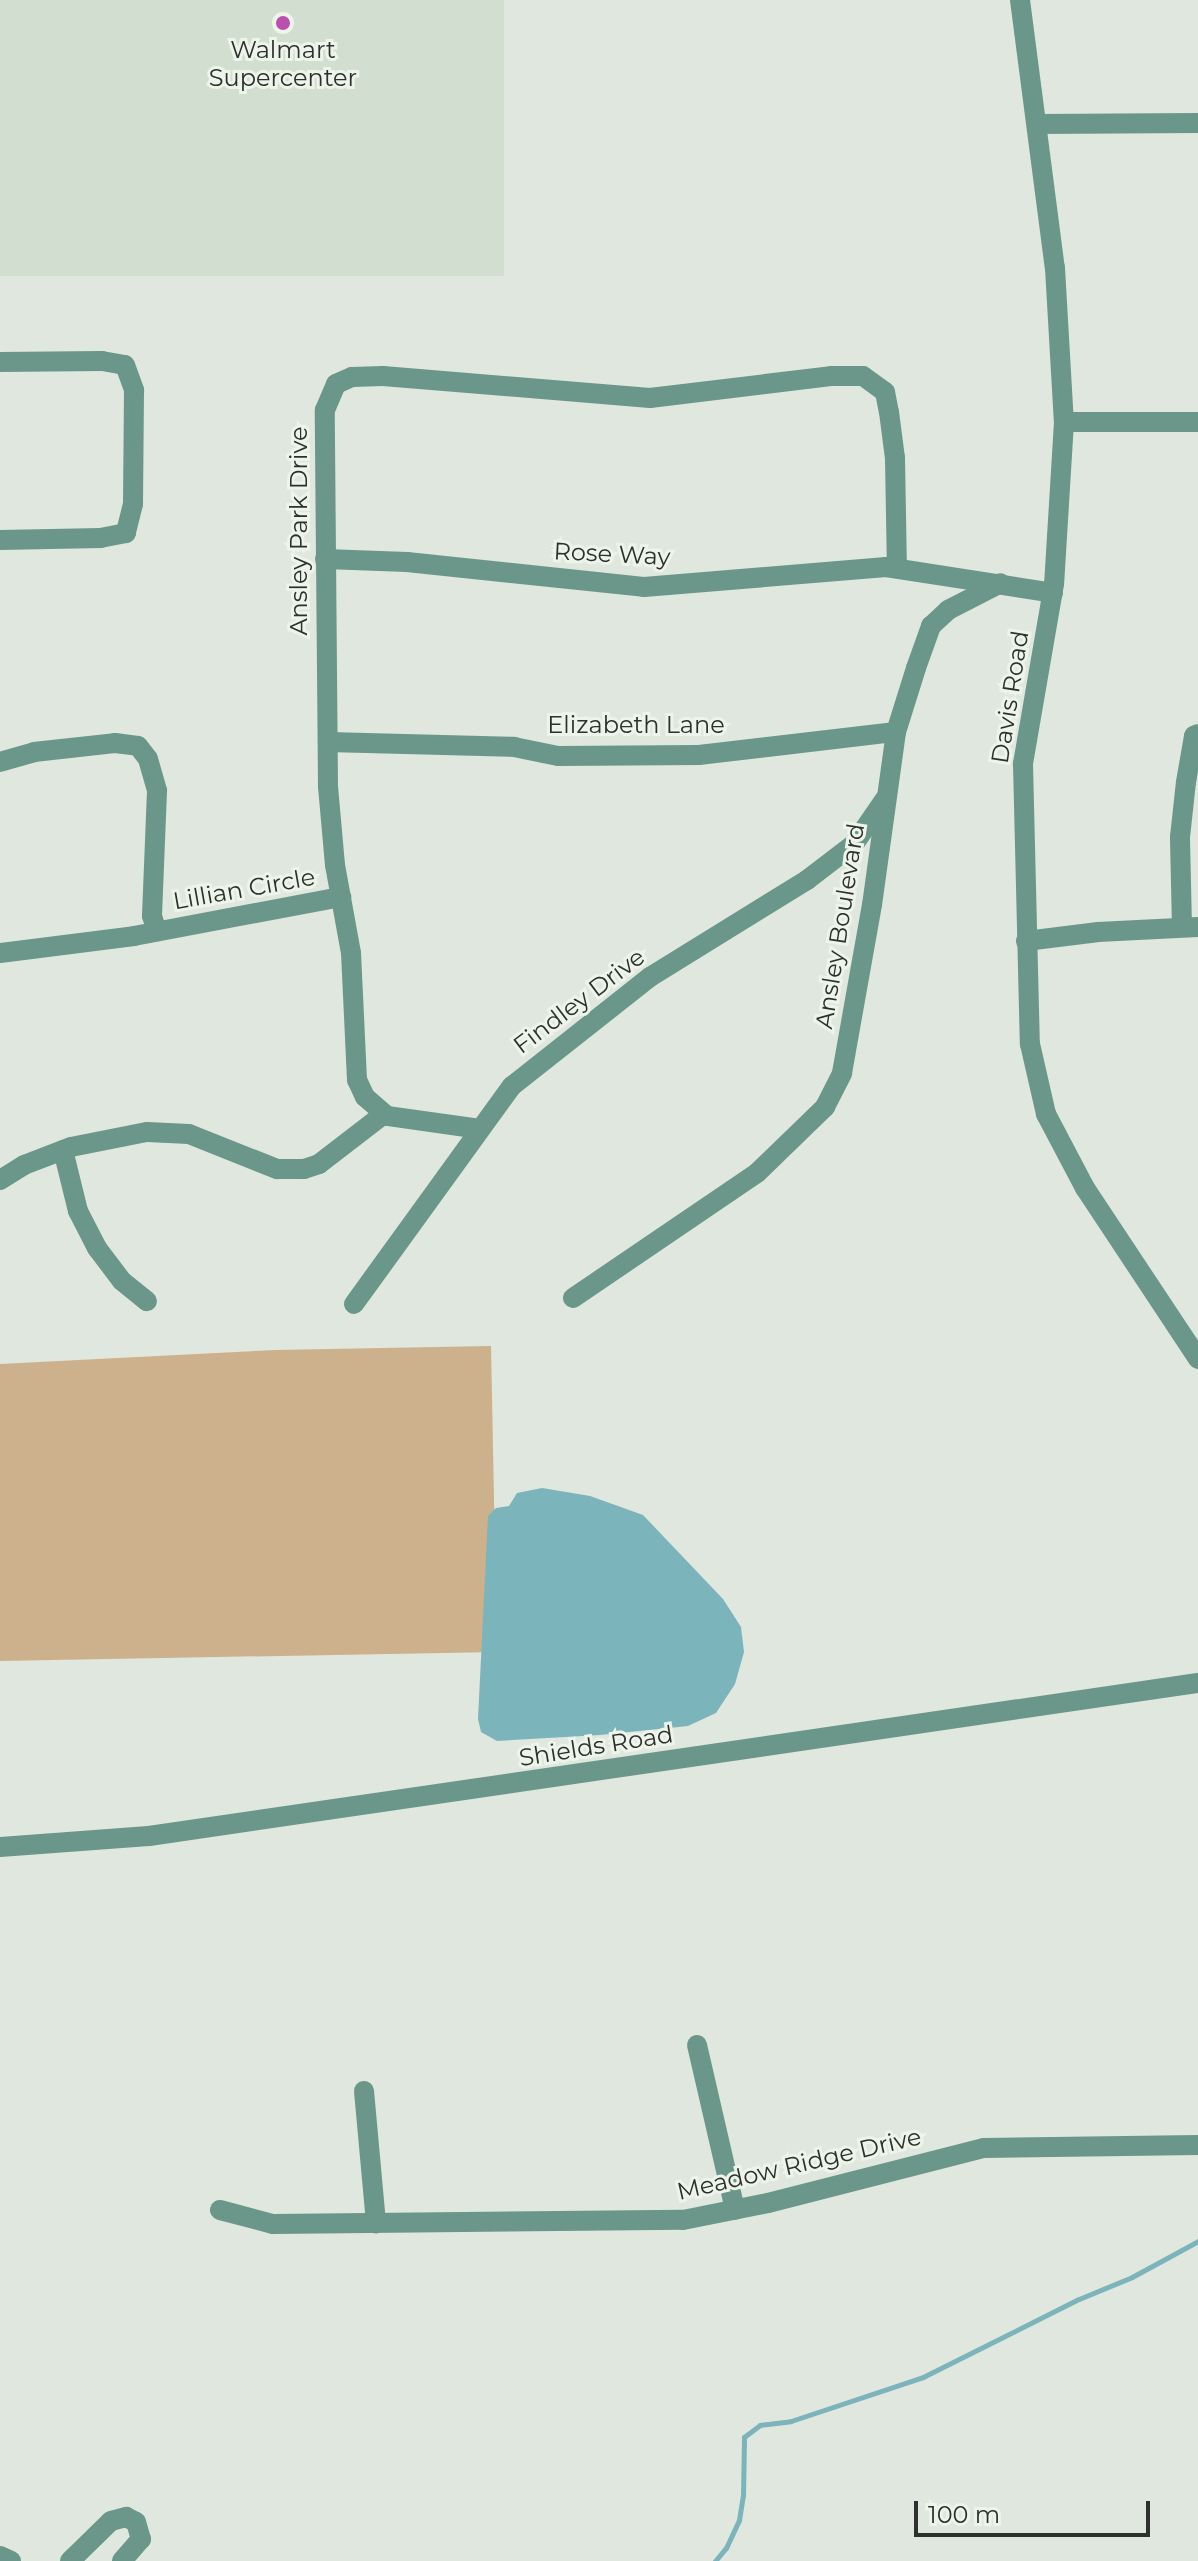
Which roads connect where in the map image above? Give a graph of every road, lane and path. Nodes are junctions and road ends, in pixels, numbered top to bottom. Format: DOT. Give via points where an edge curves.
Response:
graph roads {
  1 [pos="1020,0"];
  2 [pos="1198,123"];
  3 [pos="1038,124"];
  4 [pos="0,362"];
  5 [pos="1064,422"];
  6 [pos="1198,422"];
  7 [pos="0,540"];
  8 [pos="325,559"];
  9 [pos="897,568"];
  10 [pos="1001,583"];
  11 [pos="1053,593"];
  12 [pos="896,732"];
  13 [pos="1198,734"];
  14 [pos="328,742"];
  15 [pos="0,762"];
  16 [pos="887,795"];
  17 [pos="341,897"];
  18 [pos="1190,927"];
  19 [pos="157,931"];
  20 [pos="1026,941"];
  21 [pos="0,953"];
  22 [pos="384,1114"];
  23 [pos="480,1129"];
  24 [pos="63,1150"];
  25 [pos="0,1180"];
  26 [pos="573,1298"];
  27 [pos="147,1301"];
  28 [pos="354,1304"];
  29 [pos="1198,1359"];
  30 [pos="1198,1683"];
  31 [pos="0,1847"];
  32 [pos="697,2045"];
  33 [pos="364,2091"];
  34 [pos="1198,2145"];
  35 [pos="220,2210"];
  36 [pos="735,2210"];
  37 [pos="376,2223"];
  38 [pos="0,2556"];
  39 [pos="11,2561"];
  40 [pos="70,2561"];
  41 [pos="122,2561"];
  1 -- 3 [label="street, Davis Road"];
  2 -- 3 [label="street"];
  3 -- 5 [label="street, Davis Road" via="1055,268"];
  4 -- 7 [label="street" via="125,365 134,390 133,504 126,533"];
  5 -- 6 [label="street"];
  5 -- 11 [label="street, Davis Road"];
  8 -- 9 [label="street, Rose Way" via="407,562 644,587"];
  8 -- 9 [label="street, Ansley Park Drive" via="325,410 336,384 352,377 440,379 503,389 650,398 863,376 885,392 889,412"];
  8 -- 14 [label="street, Ansley Park Drive"];
  9 -- 10 [label="street"];
  10 -- 11 [label="street"];
  10 -- 12 [label="street, Ansley Boulevard" via="948,610 931,626"];
  11 -- 20 [label="street, Davis Road" via="1023,764"];
  12 -- 14 [label="street, Elizabeth Lane" via="699,755 558,756 514,747"];
  12 -- 16 [label="street, Ansley Boulevard"];
  13 -- 18 [label="street" via="1180,837"];
  14 -- 17 [label="street, Ansley Park Drive"];
  15 -- 19 [label="street, Lillian Circle" via="34,752 115,743 138,746 155,779 152,916"];
  16 -- 23 [label="street, Findley Drive" via="854,844 807,880 650,977 512,1086"];
  16 -- 26 [label="street, Ansley Boulevard" via="842,1073 825,1107 757,1173"];
  17 -- 19 [label="street, Lillian Circle"];
  17 -- 22 [label="street, Ansley Park Drive" via="351,953 357,1080 365,1097"];
  18 -- 20 [label="street"];
  19 -- 21 [label="street, Lillian Circle"];
  20 -- 29 [label="street, Davis Road" via="1030,1044 1046,1114 1085,1188"];
  22 -- 23 [label="street"];
  22 -- 24 [label="street" via="319,1164 304,1169 277,1169 173,1132"];
  23 -- 28 [label="street, Findley Drive"];
  24 -- 25 [label="street"];
  24 -- 27 [label="street" via="78,1211 97,1248 122,1281"];
  30 -- 31 [label="street, Shields Road" via="149,1836"];
  32 -- 36 [label="street"];
  33 -- 37 [label="street"];
  34 -- 36 [label="street, Meadow Ridge Drive" via="984,2148"];
  35 -- 37 [label="street, Meadow Ridge Drive" via="273,2224"];
  36 -- 37 [label="street, Meadow Ridge Drive" via="683,2220"];
  38 -- 39 [label="street"];
  40 -- 41 [label="street" via="111,2521 126,2517 136,2522 141,2539"];
}
